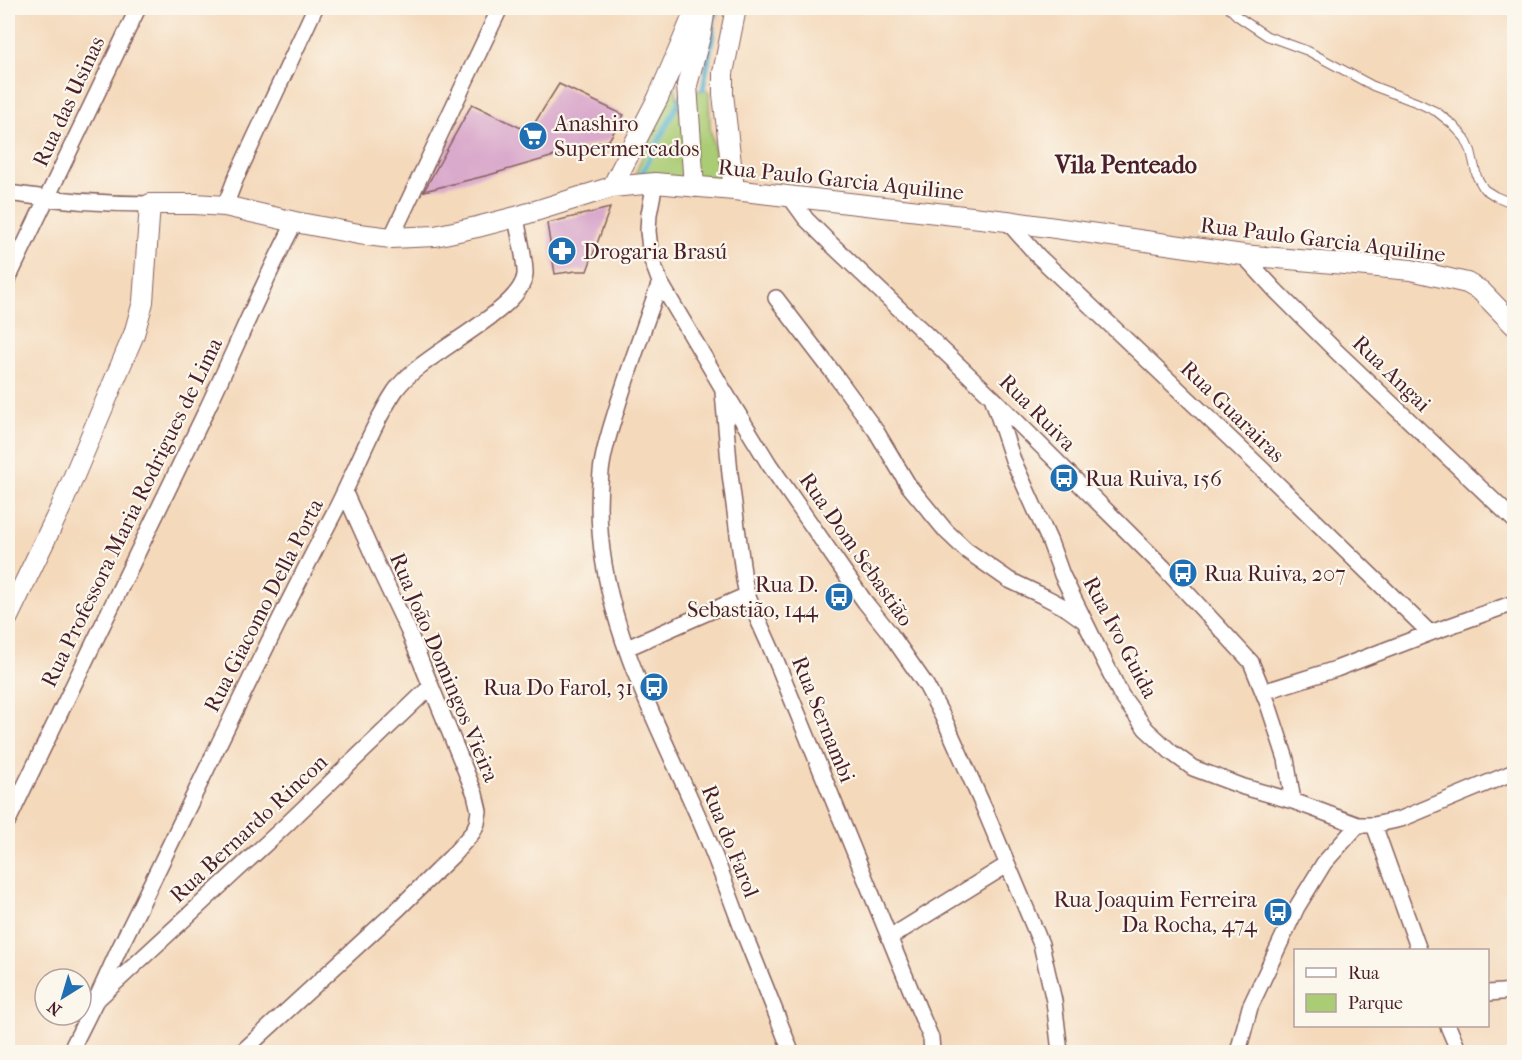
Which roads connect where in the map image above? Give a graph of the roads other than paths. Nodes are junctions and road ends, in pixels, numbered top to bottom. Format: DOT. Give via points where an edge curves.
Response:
graph roads {
  1 [pos="138,8"];
  2 [pos="315,8"];
  3 [pos="500,8"];
  4 [pos="696,8"];
  5 [pos="705,8"];
  6 [pos="736,8"];
  7 [pos="1229,8"];
  8 [pos="655,183"];
  9 [pos="612,187"];
  10 [pos="694,187"];
  11 [pos="734,190"];
  12 [pos="8,193"];
  13 [pos="790,196"];
  14 [pos="47,199"];
  15 [pos="150,204"];
  16 [pos="1515,204"];
  17 [pos="225,207"];
  18 [pos="516,217"];
  19 [pos="1007,221"];
  20 [pos="295,222"];
  21 [pos="390,238"];
  22 [pos="1243,255"];
  23 [pos="8,279"];
  24 [pos="660,282"];
  25 [pos="776,298"];
  26 [pos="1515,325"];
  27 [pos="723,389"];
  28 [pos="992,398"];
  29 [pos="345,493"];
  30 [pos="1515,520"];
  31 [pos="747,595"];
  32 [pos="1515,603"];
  33 [pos="8,617"];
  34 [pos="1085,621"];
  35 [pos="1430,633"];
  36 [pos="627,648"];
  37 [pos="431,686"];
  38 [pos="1263,692"];
  39 [pos="1515,772"];
  40 [pos="1293,801"];
  41 [pos="8,821"];
  42 [pos="1358,825"];
  43 [pos="1374,825"];
  44 [pos="1007,865"];
  45 [pos="889,938"];
  46 [pos="1418,949"];
  47 [pos="1515,991"];
  48 [pos="1489,993"];
  49 [pos="95,1002"];
  50 [pos="1448,1027"];
  51 [pos="70,1053"];
  52 [pos="242,1053"];
  53 [pos="791,1053"];
  54 [pos="932,1053"];
  55 [pos="1060,1053"];
  56 [pos="1238,1053"];
  57 [pos="1460,1053"];
  1 -- 14 [label="street, Rua das Usinas"];
  2 -- 17 [label="street"];
  3 -- 21 [label="street"];
  4 -- 9 [label="street" via="658,98"];
  5 -- 10 [label="street" via="687,86"];
  6 -- 11 [label="street" via="723,73"];
  7 -- 16 [label="lane" via="1267,36 1308,51 1373,86 1437,112 1465,138 1476,177 1484,189"];
  8 -- 9 [label="street, Rua Paulo Garcia Aquiline"];
  8 -- 10 [label="street, Rua Paulo Garcia Aquiline"];
  8 -- 24 [label="street, Rua Dom Sebastião" via="648,231 651,258"];
  9 -- 18 [label="street, Rua Paulo Garcia Aquiline"];
  10 -- 11 [label="street, Rua Paulo Garcia Aquiline"];
  11 -- 13 [label="street, Rua Paulo Garcia Aquiline"];
  12 -- 14 [label="street, Rua Paulo Garcia Aquiline"];
  13 -- 19 [label="street, Rua Paulo Garcia Aquiline"];
  13 -- 28 [label="street, Rua Ruiva" via="806,219"];
  14 -- 15 [label="street, Rua Paulo Garcia Aquiline"];
  14 -- 23 [label="street, Rua das Usinas"];
  15 -- 17 [label="street, Rua Paulo Garcia Aquiline"];
  15 -- 33 [label="street" via="143,302 134,334 60,509"];
  17 -- 20 [label="street, Rua Paulo Garcia Aquiline"];
  18 -- 21 [label="street, Rua Paulo Garcia Aquiline" via="435,236"];
  18 -- 29 [label="street, Rua Giacomo Della Porta" via="525,272 520,289 500,310 416,369 396,388"];
  19 -- 22 [label="street, Rua Paulo Garcia Aquiline"];
  19 -- 35 [label="street, Rua Guarairas" via="1038,256"];
  20 -- 21 [label="street, Rua Paulo Garcia Aquiline"];
  20 -- 41 [label="street, Rua Professora Maria Rodrigues de Lima"];
  22 -- 26 [label="street, Rua Paulo Garcia Aquiline" via="1411,270 1467,283"];
  22 -- 30 [label="street, Rua Angai" via="1336,351"];
  24 -- 27 [label="street, Rua Dom Sebastião"];
  24 -- 36 [label="street, Rua do Farol" via="628,374 601,472 600,536 609,590"];
  25 -- 34 [label="street" via="876,431 909,486 946,531 1009,580"];
  27 -- 31 [label="street, Rua Sernambi"];
  27 -- 44 [label="street, Rua Dom Sebastião" via="792,498 926,685 975,786"];
  28 -- 34 [label="street, Rua Ivo Guida" via="1013,460"];
  28 -- 38 [label="street, Rua Ruiva" via="1164,568 1251,662"];
  29 -- 37 [label="street, Rua João Domingos Vieira"];
  29 -- 49 [label="street, Rua Giacomo Della Porta"];
  31 -- 36 [label="street"];
  31 -- 45 [label="street, Rua Sernambi"];
  32 -- 35 [label="street"];
  34 -- 40 [label="street, Rua Ivo Guida" via="1121,695 1146,729 1171,752 1193,768"];
  35 -- 38 [label="street"];
  36 -- 53 [label="street, Rua do Farol" via="707,837"];
  37 -- 49 [label="street, Rua Bernardo Rincon"];
  37 -- 52 [label="street, Rua João Domingos Vieira" via="475,794 479,811 473,832 399,908"];
  38 -- 40 [label="street, Rua Ruiva" via="1286,759"];
  39 -- 43 [label="street, Rua Ivo Guida" via="1401,819"];
  40 -- 42 [label="street, Rua Ivo Guida"];
  42 -- 43 [label="street, Rua Ivo Guida"];
  42 -- 56 [label="street" via="1324,863 1297,907 1250,1006"];
  43 -- 46 [label="street"];
  44 -- 45 [label="street"];
  44 -- 55 [label="street, Rua Dom Sebastião" via="1041,944 1054,1001"];
  45 -- 54 [label="street, Rua Sernambi" via="931,1038"];
  47 -- 48 [label="street"];
  49 -- 51 [label="street, Rua Giacomo Della Porta"];
  50 -- 57 [label="street"];
}
